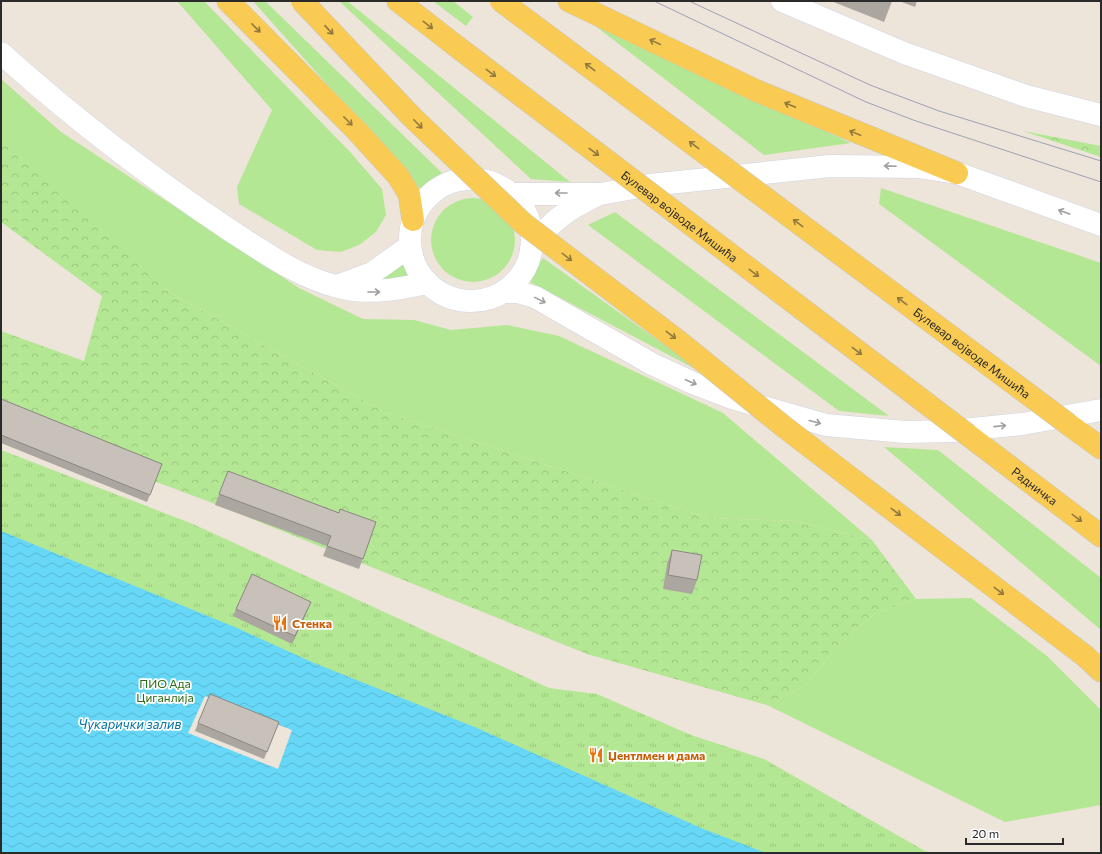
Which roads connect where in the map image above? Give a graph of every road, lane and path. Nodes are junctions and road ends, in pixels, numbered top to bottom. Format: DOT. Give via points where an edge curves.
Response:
graph roads {
  1 [pos="228,1"];
  2 [pos="302,1"];
  3 [pos="398,1"];
  4 [pos="501,1"];
  5 [pos="568,1"];
  6 [pos="782,1"];
  7 [pos="1,53"];
  8 [pos="1101,115"];
  9 [pos="956,173"];
  10 [pos="511,194"];
  11 [pos="600,194"];
  12 [pos="413,220"];
  13 [pos="1101,225"];
  14 [pos="410,246"];
  15 [pos="532,249"];
  16 [pos="427,283"];
  17 [pos="336,287"];
  18 [pos="503,292"];
  19 [pos="1101,410"];
  20 [pos="1074,419"];
  21 [pos="968,435"];
  22 [pos="1101,448"];
  23 [pos="1101,536"];
  24 [pos="1101,671"];
  1 -- 12 [label="main road, one-way" via="357,130 398,176 409,194"];
  2 -- 24 [label="main road, one-way, bridge" via="412,118 524,224 682,344 783,426 1086,656"];
  3 -- 21 [label="main road, Булевар војводе Мишића, one-way, bridge"];
  20 -- 4 [label="main road, Булевар војводе Мишића, one-way, bridge"];
  9 -- 5 [label="main road, one-way" via="757,91"];
  6 -- 8 [label="street" via="904,53 1026,96"];
  7 -- 17 [label="street" via="44,92 194,206 271,256 312,279"];
  9 -- 11 [label="street, one-way" via="918,167 862,165 782,170 650,185"];
  13 -- 9 [label="street, one-way"];
  11 -- 10 [label="street, one-way"];
  10 -- 12 [label="street" via="497,184 481,179 447,183 432,192 420,205"];
  10 -- 15 [label="street" via="522,205 528,219"];
  11 -- 15 [label="street" via="558,217"];
  12 -- 14 [label="street"];
  14 -- 16 [label="street" via="413,260"];
  14 -- 17 [label="street" via="372,273"];
  15 -- 18 [label="street" via="526,266 516,281"];
  17 -- 16 [label="street, one-way" via="373,292"];
  16 -- 18 [label="street" via="440,293 472,301 488,299"];
  18 -- 20 [label="street, one-way" via="517,292 535,297 652,364 693,383 732,398 826,425 905,432 952,432"];
  19 -- 20 [label="street"];
  20 -- 22 [label="main road"];
  21 -- 23 [label="main road, Радничка, one-way"];
}
